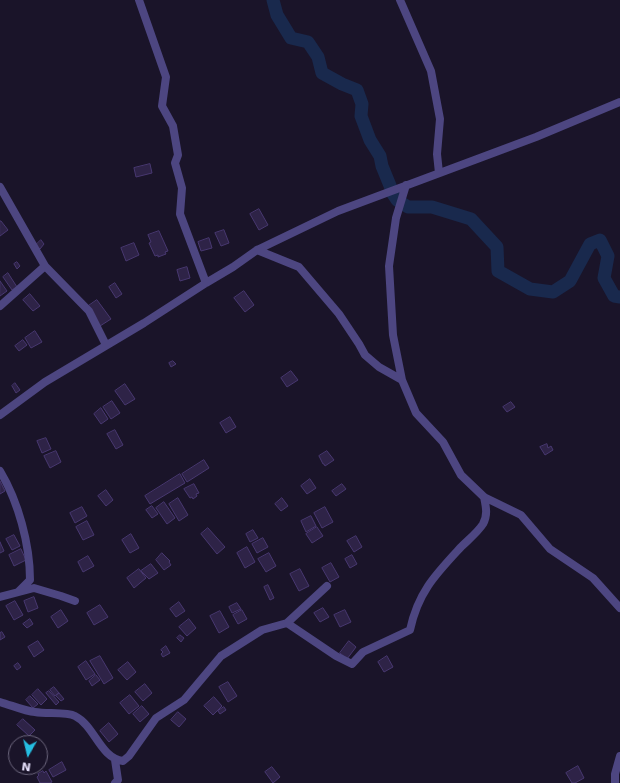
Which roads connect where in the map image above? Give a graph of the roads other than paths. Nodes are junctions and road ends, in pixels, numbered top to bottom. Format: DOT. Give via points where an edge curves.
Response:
graph roads {
  1 [pos="139,0"];
  2 [pos="400,0"];
  3 [pos="620,102"];
  4 [pos="439,173"];
  5 [pos="406,185"];
  6 [pos="0,187"];
  7 [pos="257,250"];
  8 [pos="45,266"];
  9 [pos="206,282"];
  10 [pos="0,306"];
  11 [pos="106,345"];
  12 [pos="402,380"];
  13 [pos="0,415"];
  14 [pos="0,471"];
  15 [pos="484,497"];
  16 [pos="327,586"];
  17 [pos="18,592"];
  18 [pos="0,597"];
  19 [pos="75,602"];
  20 [pos="620,608"];
  21 [pos="287,623"];
  22 [pos="0,702"];
  23 [pos="620,756"];
  24 [pos="115,760"];
  25 [pos="115,783"];
  26 [pos="615,783"];
  1 -- 9 [label="street" via="166,77 162,106 173,126 176,140 178,155 175,163 182,188 180,214"];
  2 -- 4 [label="street" via="431,71 440,119 437,154"];
  3 -- 4 [label="street"];
  4 -- 5 [label="street"];
  5 -- 7 [label="street" via="338,211"];
  5 -- 12 [label="street" via="396,218 389,266 393,335"];
  6 -- 8 [label="street"];
  7 -- 9 [label="street"];
  7 -- 12 [label="street" via="299,267 339,314 366,355 379,367"];
  8 -- 10 [label="street"];
  8 -- 11 [label="street" via="89,310"];
  9 -- 11 [label="street"];
  11 -- 13 [label="street" via="45,382"];
  12 -- 15 [label="street" via="416,413 444,442 461,475"];
  14 -- 17 [label="street" via="18,508 30,563 30,580"];
  15 -- 20 [label="street" via="521,516 550,549 593,578"];
  15 -- 21 [label="street" via="486,513 482,525 433,577 421,595 410,630 363,652 352,664"];
  16 -- 21 [label="street"];
  17 -- 18 [label="street"];
  17 -- 19 [label="street" via="34,588"];
  21 -- 24 [label="street" via="262,630 221,656 184,700 156,718 129,756 123,761"];
  22 -- 24 [label="street" via="34,712 76,716"];
  23 -- 26 [label="street"];
  24 -- 25 [label="street" via="118,780"];
}
